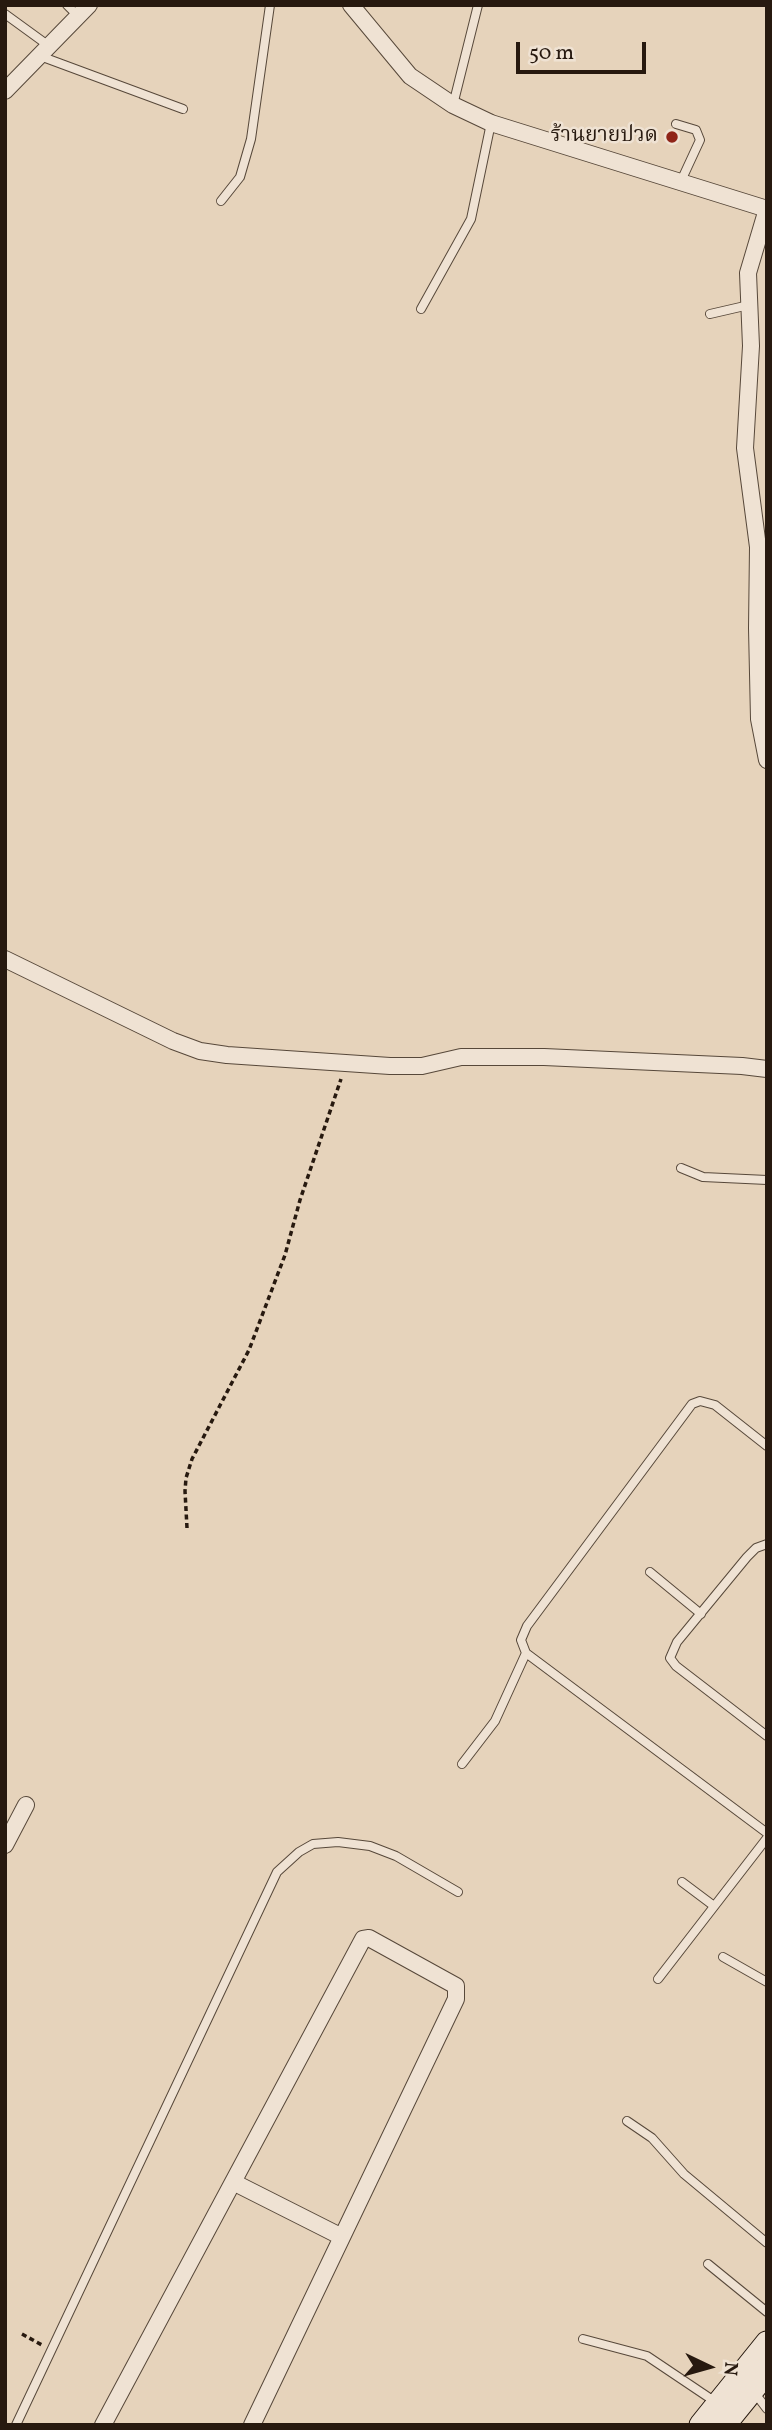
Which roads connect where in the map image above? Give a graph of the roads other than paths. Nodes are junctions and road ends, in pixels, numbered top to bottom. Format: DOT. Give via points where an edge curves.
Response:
graph roads {
  1 [pos="270,5"];
  2 [pos="351,5"];
  3 [pos="478,5"];
  4 [pos="78,9"];
  5 [pos="5,14"];
  6 [pos="44,51"];
  7 [pos="5,91"];
  8 [pos="453,105"];
  9 [pos="183,109"];
  10 [pos="491,123"];
  11 [pos="676,124"];
  12 [pos="681,181"];
  13 [pos="221,201"];
  14 [pos="749,305"];
  15 [pos="421,309"];
  16 [pos="710,314"];
  17 [pos="767,760"];
  18 [pos="5,959"];
  19 [pos="767,1069"];
  20 [pos="681,1168"];
  21 [pos="767,1180"];
  22 [pos="767,1446"];
  23 [pos="767,1544"];
  24 [pos="650,1572"];
  25 [pos="701,1614"];
  26 [pos="526,1653"];
  27 [pos="767,1736"];
  28 [pos="462,1764"];
  29 [pos="26,1805"];
  30 [pos="767,1835"];
  31 [pos="5,1846"];
  32 [pos="682,1882"];
  33 [pos="458,1892"];
  34 [pos="714,1906"];
  35 [pos="723,1957"];
  36 [pos="658,1979"];
  37 [pos="767,1982"];
  38 [pos="627,2121"];
  39 [pos="233,2182"];
  40 [pos="342,2237"];
  41 [pos="767,2242"];
  42 [pos="709,2264"];
  43 [pos="767,2312"];
  44 [pos="583,2339"];
  45 [pos="767,2343"];
  46 [pos="767,2372"];
  47 [pos="752,2390"];
  48 [pos="767,2409"];
  49 [pos="722,2414"];
  50 [pos="16,2425"];
  51 [pos="103,2425"];
  52 [pos="252,2425"];
  53 [pos="701,2425"];
  1 -- 13 [label="lane" via="251,139 240,177"];
  2 -- 8 [label="street" via="410,76"];
  3 -- 8 [label="lane"];
  4 -- 6 [label="street"];
  5 -- 6 [label="lane"];
  6 -- 7 [label="street"];
  6 -- 9 [label="lane"];
  8 -- 10 [label="street"];
  10 -- 12 [label="street"];
  10 -- 15 [label="lane" via="471,219"];
  11 -- 12 [label="lane" via="696,130 700,139"];
  12 -- 14 [label="street" via="767,209 748,274"];
  14 -- 16 [label="lane"];
  14 -- 17 [label="street" via="745,448 758,547 759,719"];
  18 -- 19 [label="street" via="173,1041 227,1055 422,1066 461,1057 495,1056"];
  20 -- 21 [label="lane" via="703,1177"];
  22 -- 26 [label="lane" via="715,1405 692,1404 527,1626 521,1640"];
  23 -- 25 [label="lane" via="755,1548"];
  24 -- 25 [label="lane"];
  25 -- 27 [label="lane" via="670,1658"];
  26 -- 28 [label="lane" via="495,1721"];
  26 -- 30 [label="lane"];
  29 -- 31 [label="street"];
  30 -- 34 [label="lane"];
  32 -- 34 [label="lane"];
  33 -- 50 [label="lane" via="396,1856 370,1846 338,1842 313,1844 277,1872"];
  34 -- 36 [label="lane"];
  35 -- 37 [label="lane"];
  38 -- 41 [label="lane"];
  39 -- 40 [label="street"];
  39 -- 40 [label="street" via="363,1939 375,1941 456,1986 457,1994"];
  39 -- 51 [label="street"];
  40 -- 52 [label="street"];
  42 -- 43 [label="lane"];
  44 -- 49 [label="lane" via="647,2356"];
  45 -- 49 [label="main road"];
  46 -- 47 [label="main road"];
  47 -- 48 [label="lane"];
  47 -- 49 [label="main road"];
  49 -- 53 [label="main road"];
}
